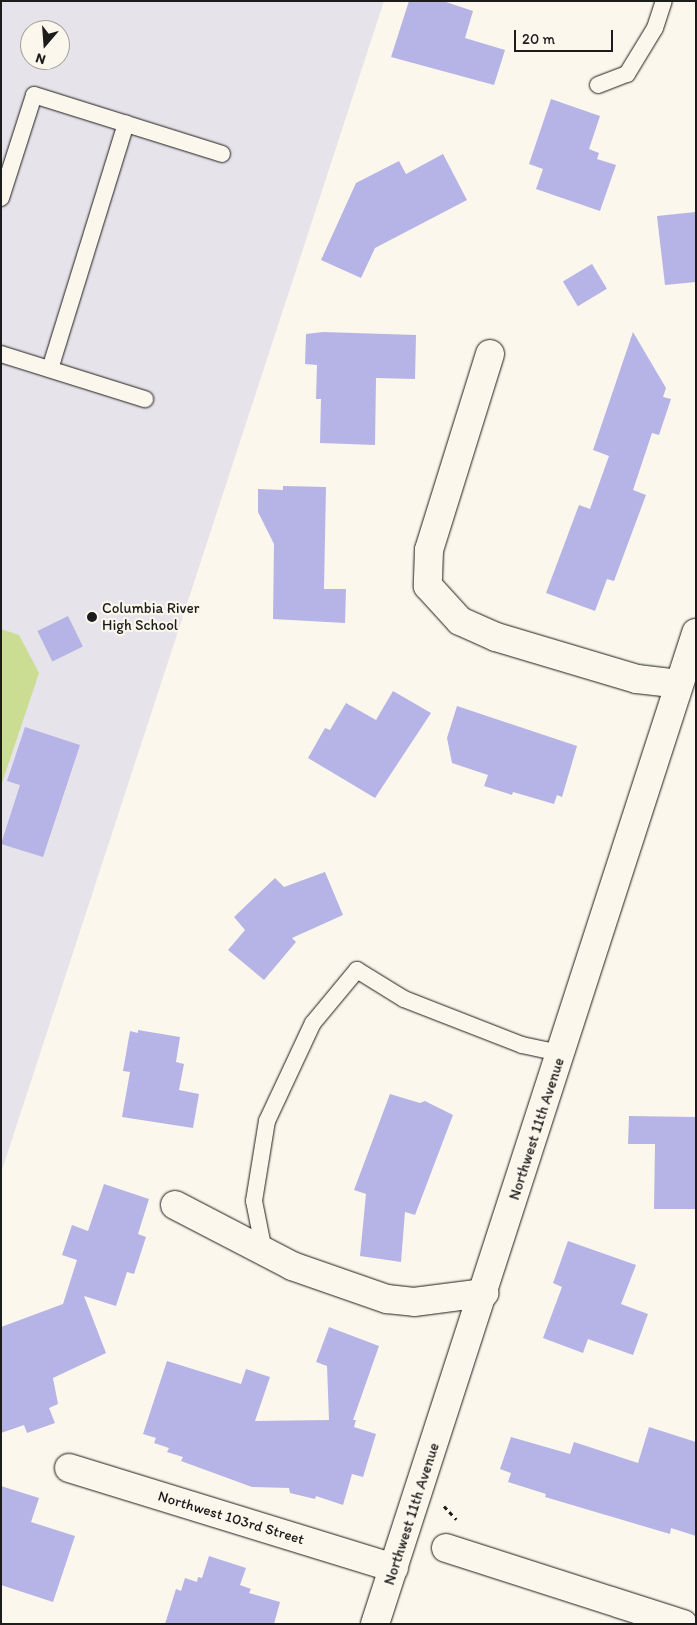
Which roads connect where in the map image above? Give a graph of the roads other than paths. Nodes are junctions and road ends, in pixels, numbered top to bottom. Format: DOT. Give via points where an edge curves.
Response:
graph roads {
  1 [pos="664,1"];
  2 [pos="598,85"];
  3 [pos="126,124"];
  4 [pos="222,154"];
  5 [pos="1,198"];
  6 [pos="1,354"];
  7 [pos="490,354"];
  8 [pos="50,369"];
  9 [pos="145,399"];
  10 [pos="696,633"];
  11 [pos="679,684"];
  12 [pos="561,1053"];
  13 [pos="175,1205"];
  14 [pos="264,1251"];
  15 [pos="484,1293"];
  16 [pos="69,1468"];
  17 [pos="446,1548"];
  18 [pos="394,1568"];
  19 [pos="375,1624"];
  20 [pos="683,1624"];
  1 -- 2 [label="lane" via="655,28 627,74"];
  3 -- 4 [label="lane"];
  3 -- 5 [label="lane" via="34,95"];
  3 -- 8 [label="lane"];
  6 -- 8 [label="lane"];
  7 -- 11 [label="street" via="429,550 428,586 460,621 496,637 638,679"];
  8 -- 9 [label="lane"];
  10 -- 11 [label="street, Northwest 11th Avenue"];
  11 -- 12 [label="street, Northwest 11th Avenue"];
  12 -- 14 [label="lane" via="522,1045 404,999 357,970 313,1023 267,1121 254,1201"];
  12 -- 15 [label="street, Northwest 11th Avenue"];
  13 -- 14 [label="street"];
  14 -- 15 [label="street" via="292,1266 387,1299 423,1301"];
  15 -- 18 [label="street, Northwest 11th Avenue"];
  16 -- 18 [label="street, Northwest 103rd Street"];
  17 -- 20 [label="street"];
  18 -- 19 [label="street, Northwest 11th Avenue"];
}
